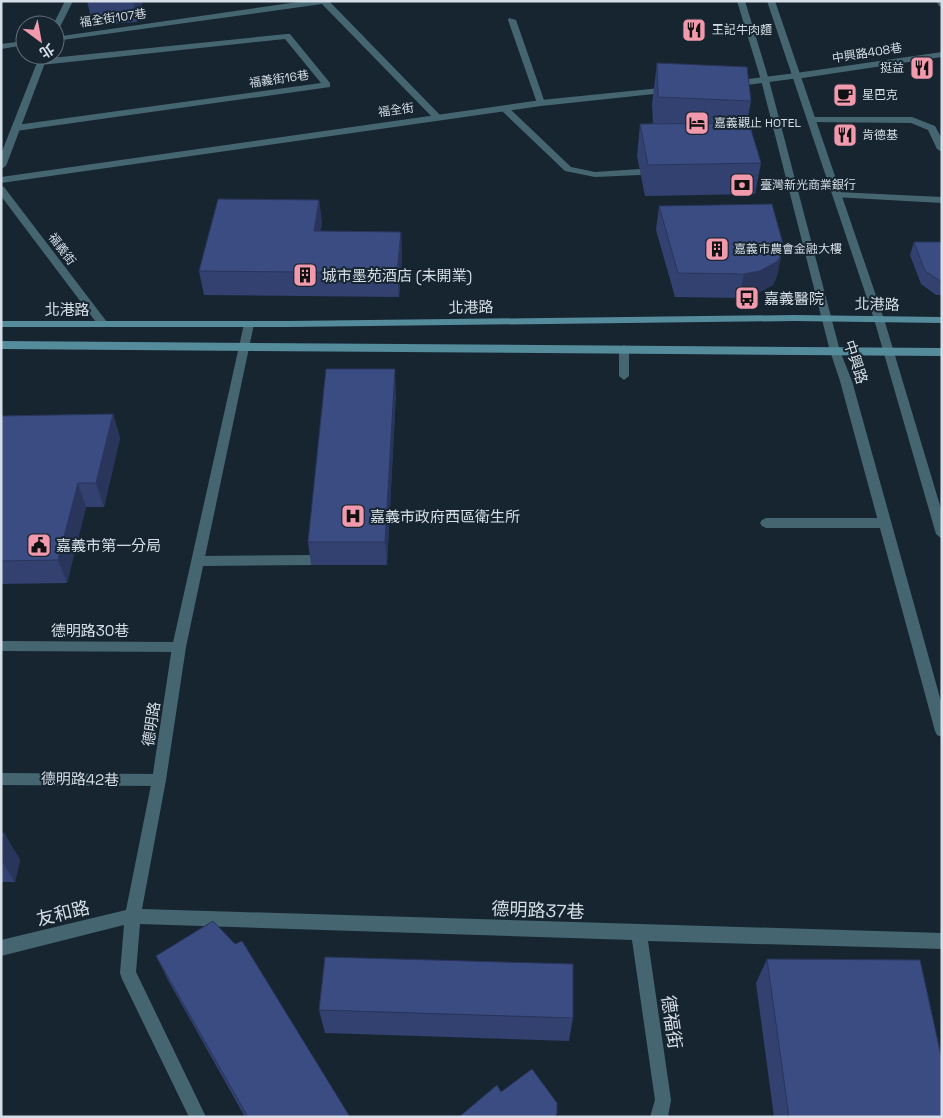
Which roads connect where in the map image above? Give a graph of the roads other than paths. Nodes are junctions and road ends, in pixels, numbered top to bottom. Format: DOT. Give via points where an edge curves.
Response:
graph roads {
  1 [pos="69,1"];
  2 [pos="324,1"];
  3 [pos="742,1"];
  4 [pos="771,1"];
  5 [pos="62,15"];
  6 [pos="512,20"];
  7 [pos="65,38"];
  8 [pos="15,45"];
  9 [pos="1,47"];
  10 [pos="942,54"];
  11 [pos="65,56"];
  12 [pos="39,65"];
  13 [pos="796,76"];
  14 [pos="765,80"];
  15 [pos="723,85"];
  16 [pos="685,89"];
  17 [pos="541,103"];
  18 [pos="505,109"];
  19 [pos="437,117"];
  20 [pos="811,120"];
  21 [pos="16,128"];
  22 [pos="942,149"];
  23 [pos="1,166"];
  24 [pos="640,172"];
  25 [pos="1,180"];
  26 [pos="1,189"];
  27 [pos="836,195"];
  28 [pos="942,200"];
  29 [pos="827,318"];
  30 [pos="880,319"];
  31 [pos="942,320"];
  32 [pos="1,324"];
  33 [pos="103,324"];
  34 [pos="249,324"];
  35 [pos="1,345"];
  36 [pos="244,347"];
  37 [pos="624,349"];
  38 [pos="835,351"];
  39 [pos="889,352"];
  40 [pos="942,352"];
  41 [pos="624,376"];
  42 [pos="766,523"];
  43 [pos="885,523"];
  44 [pos="942,534"];
  45 [pos="312,560"];
  46 [pos="198,561"];
  47 [pos="1,646"];
  48 [pos="180,647"];
  49 [pos="942,731"];
  50 [pos="1,778"];
  51 [pos="158,780"];
  52 [pos="133,916"];
  53 [pos="639,934"];
  54 [pos="942,941"];
  55 [pos="1,948"];
  56 [pos="198,1117"];
  57 [pos="659,1117"];
  1 -- 5 [label="street"];
  2 -- 7 [label="street, 福全街107巷"];
  2 -- 19 [label="street, 福全街107巷"];
  3 -- 14 [label="street, 中興路"];
  4 -- 13 [label="street"];
  6 -- 17 [label="street"];
  8 -- 9 [label="street"];
  10 -- 13 [label="street, 中興路408巷"];
  11 -- 21 [label="street, 福義街16巷" via="287,36 327,85"];
  12 -- 21 [label="street"];
  13 -- 14 [label="street"];
  13 -- 20 [label="street"];
  14 -- 15 [label="street"];
  14 -- 29 [label="street, 中興路"];
  16 -- 17 [label="street, 福全街"];
  17 -- 18 [label="street, 福全街"];
  18 -- 19 [label="street, 福全街"];
  18 -- 24 [label="street" via="568,168 594,175"];
  19 -- 25 [label="street, 福全街"];
  20 -- 22 [label="street" via="912,120 932,128"];
  20 -- 27 [label="street"];
  21 -- 23 [label="street"];
  26 -- 33 [label="street, 福義街"];
  27 -- 28 [label="street"];
  27 -- 30 [label="street"];
  29 -- 30 [label="main road, 北港路"];
  29 -- 34 [label="main road, 北港路"];
  29 -- 38 [label="street, 中興路"];
  30 -- 31 [label="main road, 北港路"];
  30 -- 39 [label="street"];
  32 -- 33 [label="main road, 北港路"];
  33 -- 34 [label="main road, 北港路"];
  34 -- 36 [label="street, 德明路"];
  35 -- 36 [label="main road"];
  36 -- 37 [label="main road"];
  36 -- 46 [label="street, 德明路"];
  37 -- 38 [label="main road"];
  37 -- 41 [label="street"];
  38 -- 39 [label="main road"];
  38 -- 43 [label="street, 中興路"];
  39 -- 40 [label="main road"];
  39 -- 44 [label="street"];
  42 -- 43 [label="street"];
  43 -- 49 [label="street, 中興路"];
  45 -- 46 [label="street"];
  46 -- 48 [label="street, 德明路"];
  47 -- 48 [label="street, 德明路30巷"];
  48 -- 51 [label="street, 德明路"];
  50 -- 51 [label="street, 德明路42巷"];
  51 -- 52 [label="street, 德明路"];
  52 -- 53 [label="street, 德明路37巷"];
  52 -- 55 [label="street, 友和路"];
  52 -- 56 [label="street, 德明路" via="128,973"];
  53 -- 54 [label="street, 德明路37巷"];
  53 -- 57 [label="street, 德福街" via="663,1100"];
}
